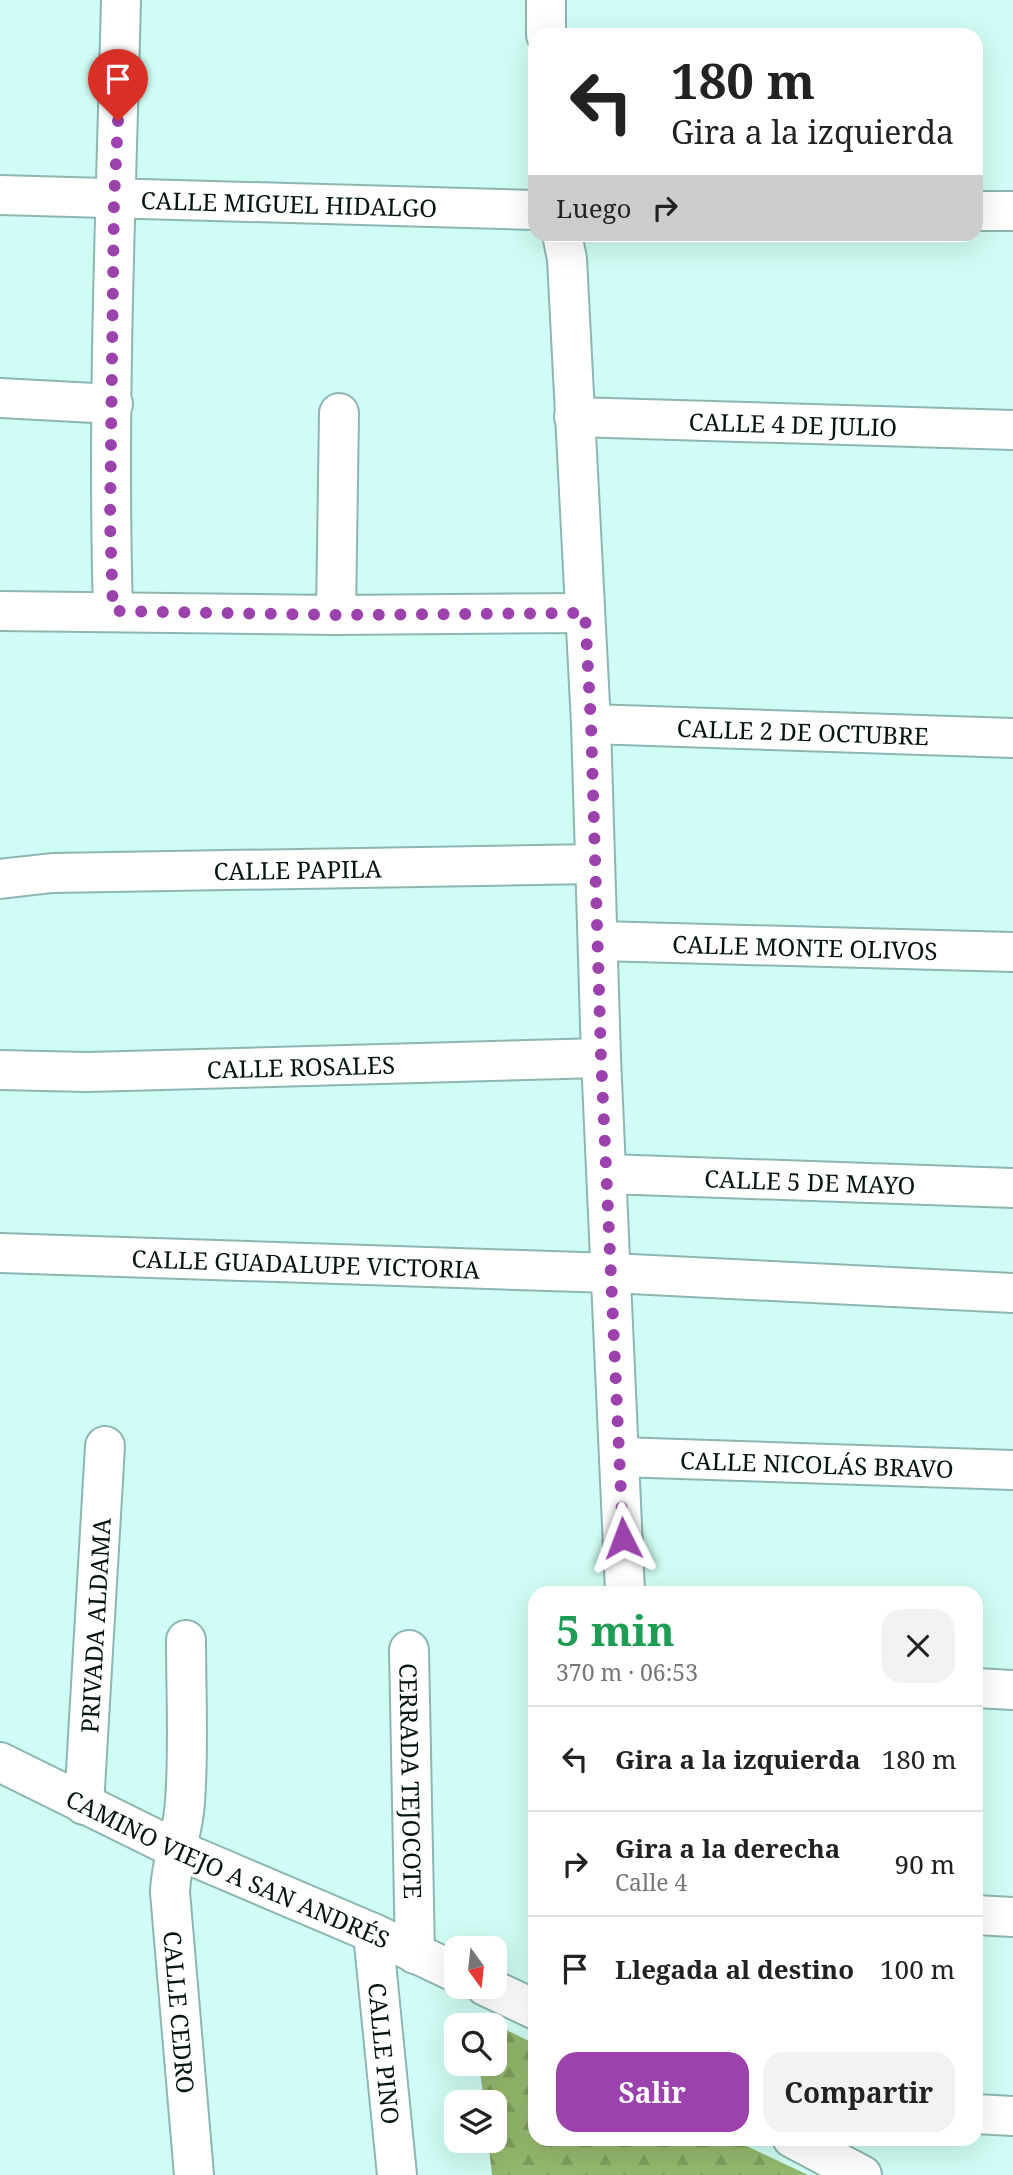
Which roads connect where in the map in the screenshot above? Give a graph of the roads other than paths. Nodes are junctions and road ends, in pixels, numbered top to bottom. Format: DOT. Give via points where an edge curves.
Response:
graph roads {
  1 [pos="121,0"];
  2 [pos="546,0"];
  3 [pos="546,28"];
  4 [pos="0,195"];
  5 [pos="114,200"];
  6 [pos="528,210"];
  7 [pos="983,211"];
  8 [pos="1013,211"];
  9 [pos="564,242"];
  10 [pos="0,398"];
  11 [pos="113,404"];
  12 [pos="339,413"];
  13 [pos="574,417"];
  14 [pos="1013,430"];
  15 [pos="0,611"];
  16 [pos="113,611"];
  17 [pos="585,613"];
  18 [pos="336,615"];
  19 [pos="591,724"];
  20 [pos="1013,738"];
  21 [pos="594,864"];
  22 [pos="0,879"];
  23 [pos="599,942"];
  24 [pos="1013,952"];
  25 [pos="601,1058"];
  26 [pos="0,1070"];
  27 [pos="607,1174"];
  28 [pos="1013,1188"];
  29 [pos="0,1253"];
  30 [pos="611,1273"];
  31 [pos="1013,1293"];
  32 [pos="105,1446"];
  33 [pos="619,1457"];
  34 [pos="1013,1470"];
  35 [pos="625,1586"];
  36 [pos="186,1640"];
  37 [pos="409,1650"];
  38 [pos="983,1688"];
  39 [pos="1013,1690"];
  40 [pos="0,1762"];
  41 [pos="84,1805"];
  42 [pos="178,1850"];
  43 [pos="983,1915"];
  44 [pos="1013,1917"];
  45 [pos="373,1933"];
  46 [pos="415,1954"];
  47 [pos="444,1967"];
  48 [pos="508,1997"];
  49 [pos="528,2006"];
  50 [pos="983,2114"];
  51 [pos="1013,2116"];
  52 [pos="807,2146"];
  53 [pos="194,2175"];
  54 [pos="397,2175"];
  55 [pos="862,2175"];
  1 -- 5 [label="street"];
  2 -- 3 [label="street"];
  4 -- 5 [label="street, CALLE MIGUEL HIDALGO"];
  5 -- 6 [label="street, CALLE MIGUEL HIDALGO"];
  5 -- 11 [label="street"];
  7 -- 8 [label="street"];
  9 -- 13 [label="street"];
  10 -- 11 [label="street"];
  11 -- 16 [label="street"];
  12 -- 18 [label="street"];
  13 -- 14 [label="street, CALLE 4 DE JULIO"];
  13 -- 17 [label="street"];
  15 -- 16 [label="street"];
  16 -- 18 [label="street"];
  17 -- 18 [label="street"];
  17 -- 19 [label="street"];
  19 -- 20 [label="street, CALLE 2 DE OCTUBRE"];
  19 -- 21 [label="street"];
  21 -- 22 [label="street, CALLE PAPILA" via="52,873"];
  21 -- 23 [label="street"];
  23 -- 24 [label="street, CALLE MONTE OLIVOS"];
  23 -- 25 [label="street"];
  25 -- 26 [label="street, CALLE ROSALES" via="87,1072"];
  25 -- 27 [label="street"];
  27 -- 28 [label="street, CALLE 5 DE MAYO"];
  27 -- 30 [label="street"];
  29 -- 30 [label="street, CALLE GUADALUPE VICTORIA"];
  30 -- 31 [label="street, CALLE GUADALUPE VICTORIA"];
  30 -- 33 [label="street"];
  32 -- 41 [label="street, PRIVADA ALDAMA"];
  33 -- 34 [label="street, CALLE NICOLÁS BRAVO"];
  33 -- 35 [label="street"];
  36 -- 42 [label="street, CALLE CEDRO" via="185,1802"];
  37 -- 46 [label="street, CERRADA TEJOCOTE"];
  38 -- 39 [label="street"];
  40 -- 41 [label="street, CAMINO VIEJO A SAN ANDRÉS"];
  41 -- 42 [label="street, CAMINO VIEJO A SAN ANDRÉS"];
  42 -- 45 [label="street, CAMINO VIEJO A SAN ANDRÉS"];
  42 -- 53 [label="street, CALLE CEDRO" via="170,1892"];
  43 -- 44 [label="street"];
  45 -- 46 [label="street, CAMINO VIEJO A SAN ANDRÉS"];
  45 -- 54 [label="street, CALLE PINO"];
  46 -- 47 [label="street, CAMINO VIEJO A SAN ANDRÉS"];
  48 -- 49 [label="street"];
  50 -- 51 [label="street"];
  52 -- 55 [label="street"];
}
